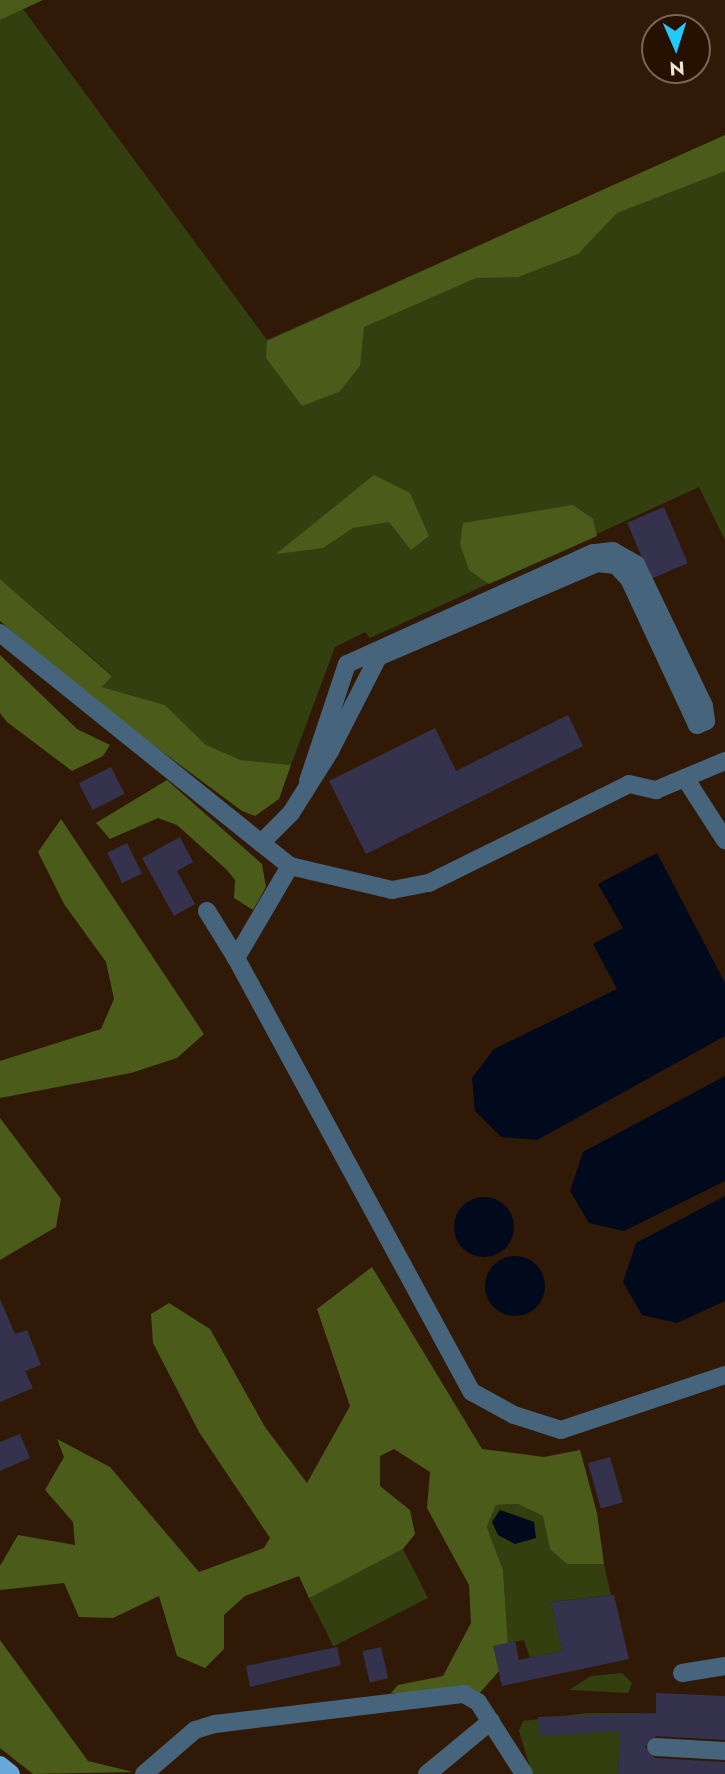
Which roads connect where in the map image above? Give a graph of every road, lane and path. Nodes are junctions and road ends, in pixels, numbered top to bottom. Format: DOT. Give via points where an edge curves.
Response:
graph roads {
  1 [pos="0,633"];
  2 [pos="361,666"];
  3 [pos="725,761"];
  4 [pos="685,778"];
  5 [pos="725,840"];
  6 [pos="261,843"];
  7 [pos="290,866"];
  8 [pos="207,911"];
  9 [pos="236,958"];
  10 [pos="725,1375"];
  11 [pos="725,1666"];
  12 [pos="682,1673"];
  13 [pos="491,1721"];
  14 [pos="656,1747"];
  15 [pos="725,1751"];
  16 [pos="0,1765"];
  17 [pos="11,1774"];
  18 [pos="144,1774"];
  19 [pos="427,1774"];
  20 [pos="524,1774"];
  1 -- 6 [label="lane"];
  2 -- 2 [label="lane" via="581,558 613,551 636,564 706,721 697,725 687,714 629,579 616,565 597,563"];
  2 -- 6 [label="lane" via="347,664 308,781 291,813"];
  3 -- 4 [label="lane"];
  4 -- 5 [label="lane"];
  4 -- 7 [label="lane" via="656,790 629,784 429,883 392,890"];
  6 -- 7 [label="lane"];
  7 -- 9 [label="lane"];
  8 -- 9 [label="lane"];
  9 -- 10 [label="lane" via="472,1392 514,1415 561,1430"];
  11 -- 12 [label="lane"];
  13 -- 18 [label="lane" via="464,1694 229,1722 195,1730"];
  13 -- 19 [label="lane"];
  13 -- 20 [label="lane"];
  14 -- 15 [label="lane"];
  16 -- 17 [label="main road"];
}
